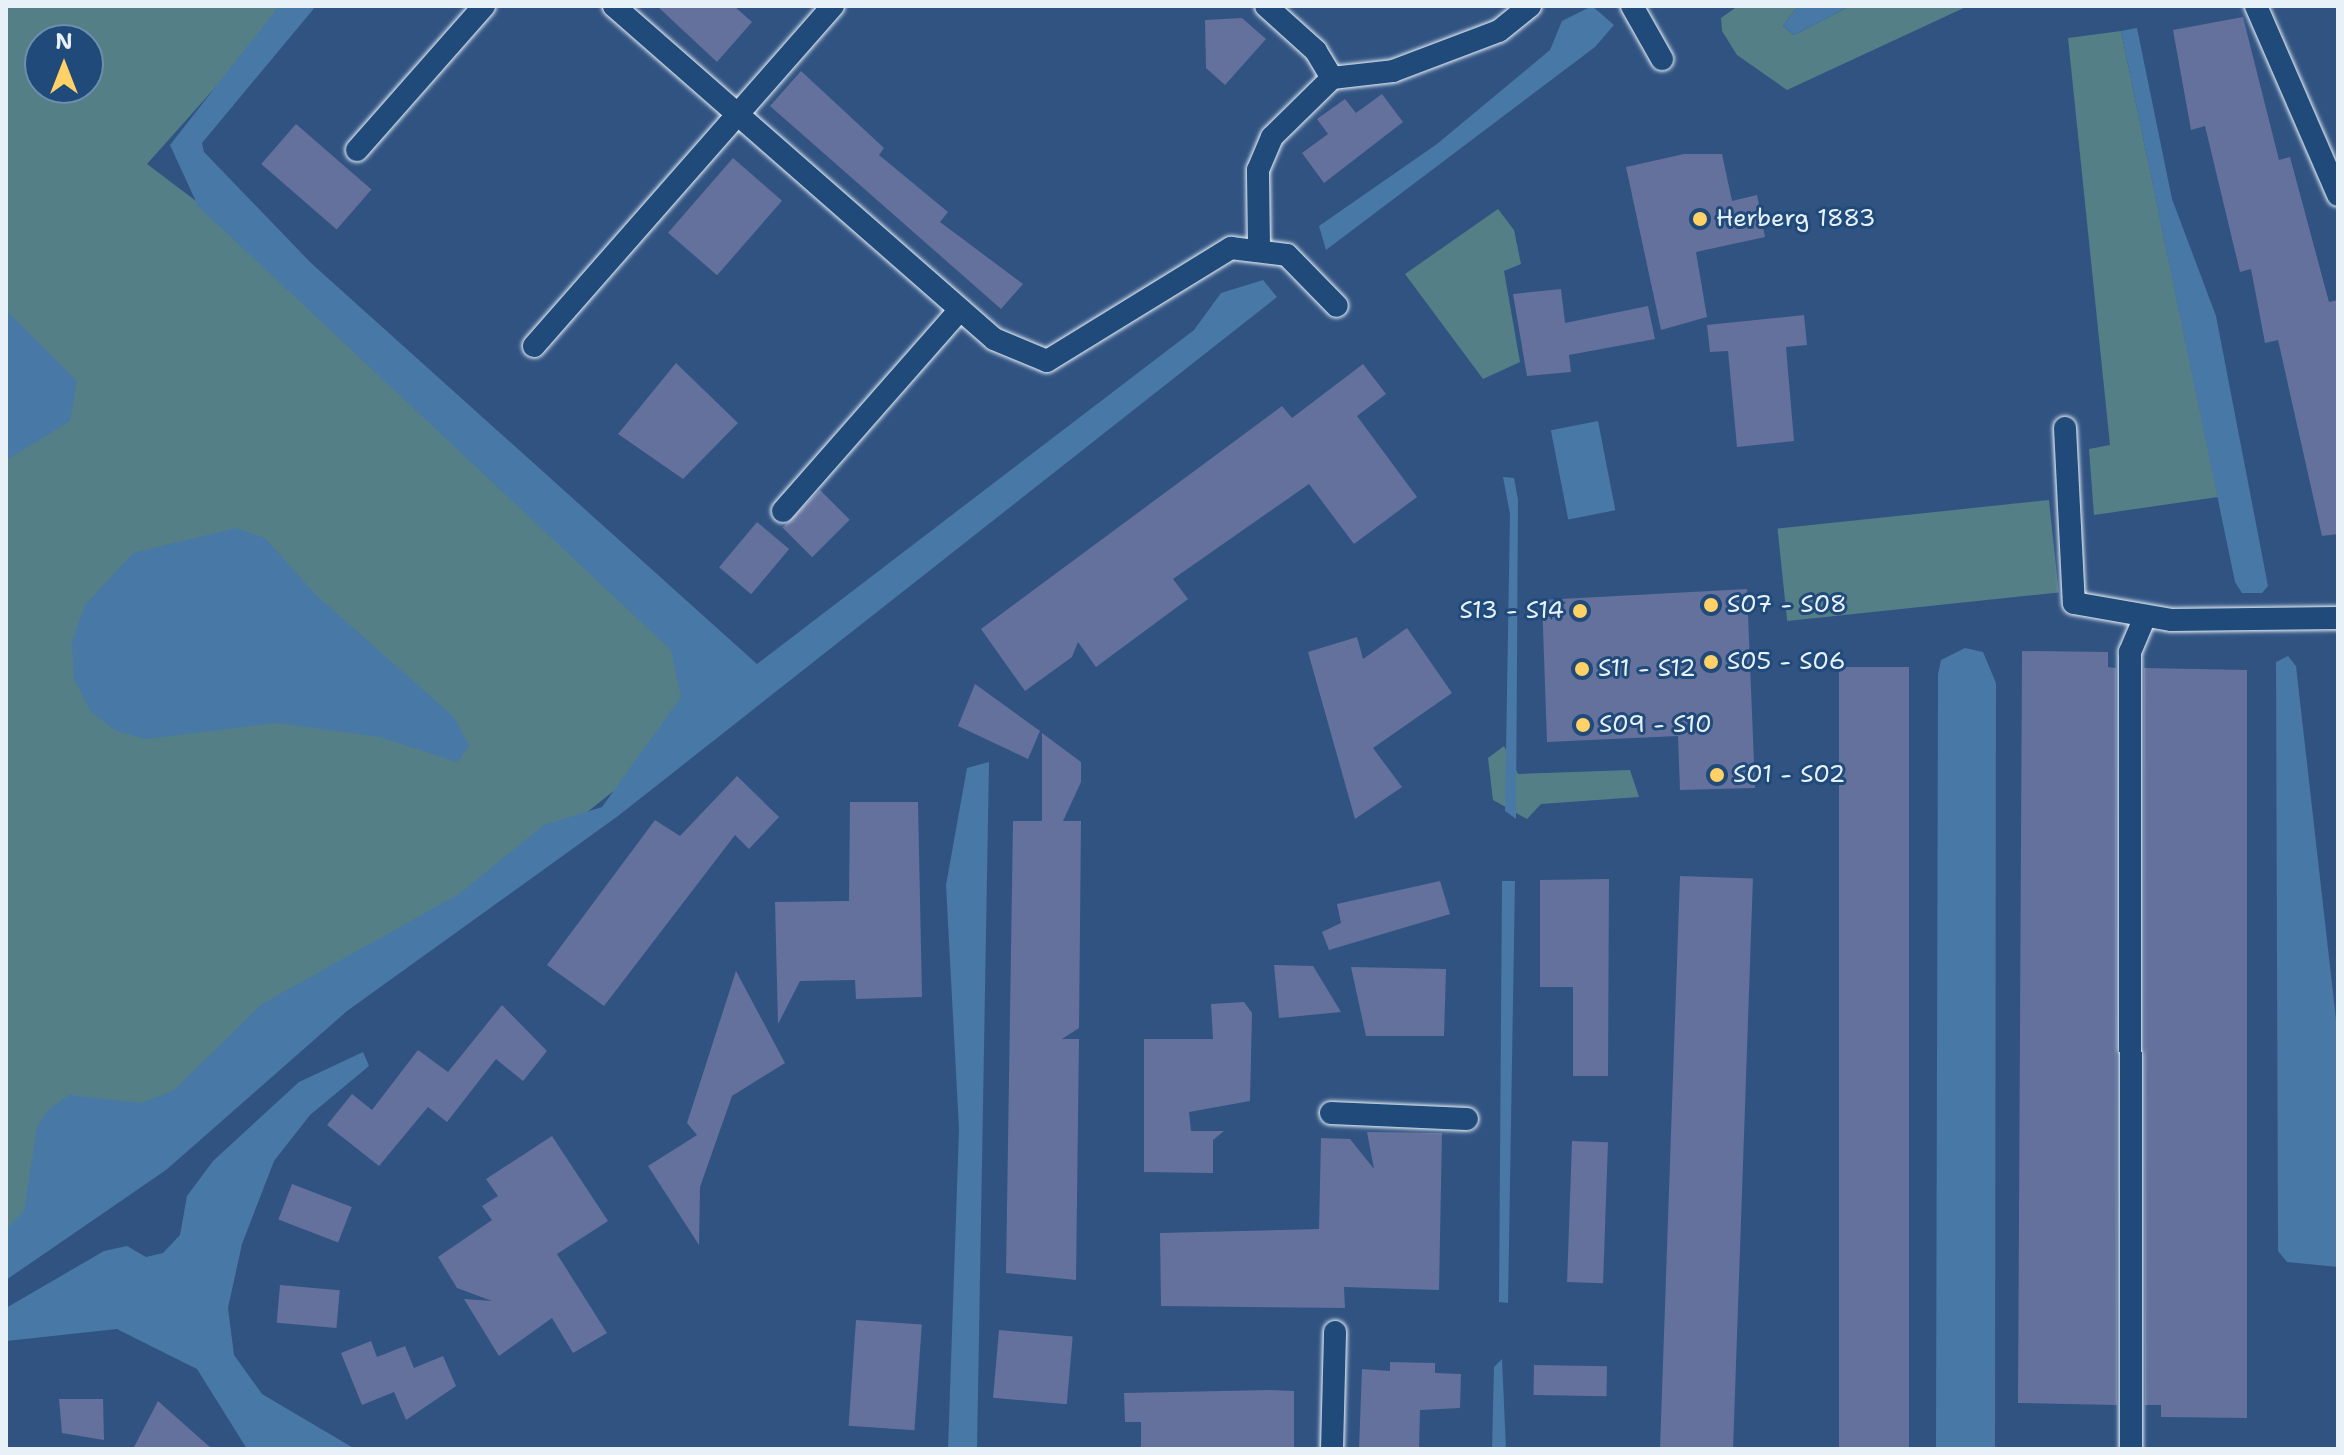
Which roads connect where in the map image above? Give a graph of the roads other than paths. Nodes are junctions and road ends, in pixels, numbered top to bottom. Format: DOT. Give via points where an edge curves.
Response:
graph roads {
  1 [pos="484,6"];
  2 [pos="614,6"];
  3 [pos="833,6"];
  4 [pos="1266,6"];
  5 [pos="1530,6"];
  6 [pos="1632,6"];
  7 [pos="2256,6"];
  8 [pos="1662,59"];
  9 [pos="1332,78"];
  10 [pos="738,116"];
  11 [pos="357,150"];
  12 [pos="2338,195"];
  13 [pos="1259,246"];
  14 [pos="1337,306"];
  15 [pos="959,311"];
  16 [pos="534,346"];
  17 [pos="2065,428"];
  18 [pos="783,511"];
  19 [pos="2145,616"];
  20 [pos="2338,618"];
  21 [pos="1331,1113"];
  22 [pos="1467,1119"];
  23 [pos="1335,1332"];
  24 [pos="1332,1449"];
  25 [pos="2131,1449"];
  1 -- 11 [label="lane"];
  2 -- 10 [label="lane"];
  3 -- 10 [label="lane"];
  4 -- 9 [label="lane" via="1316,51"];
  5 -- 9 [label="lane" via="1499,31 1393,71"];
  6 -- 8 [label="lane"];
  7 -- 12 [label="lane"];
  9 -- 13 [label="lane" via="1272,137 1258,170"];
  10 -- 15 [label="lane"];
  10 -- 16 [label="lane"];
  13 -- 14 [label="lane" via="1287,255"];
  13 -- 15 [label="lane" via="1231,248 1047,361 994,339"];
  15 -- 18 [label="lane"];
  17 -- 19 [label="lane" via="2074,603"];
  19 -- 20 [label="lane"];
  19 -- 25 [label="lane" via="2130,652"];
  21 -- 22 [label="lane"];
  23 -- 24 [label="lane"];
}
